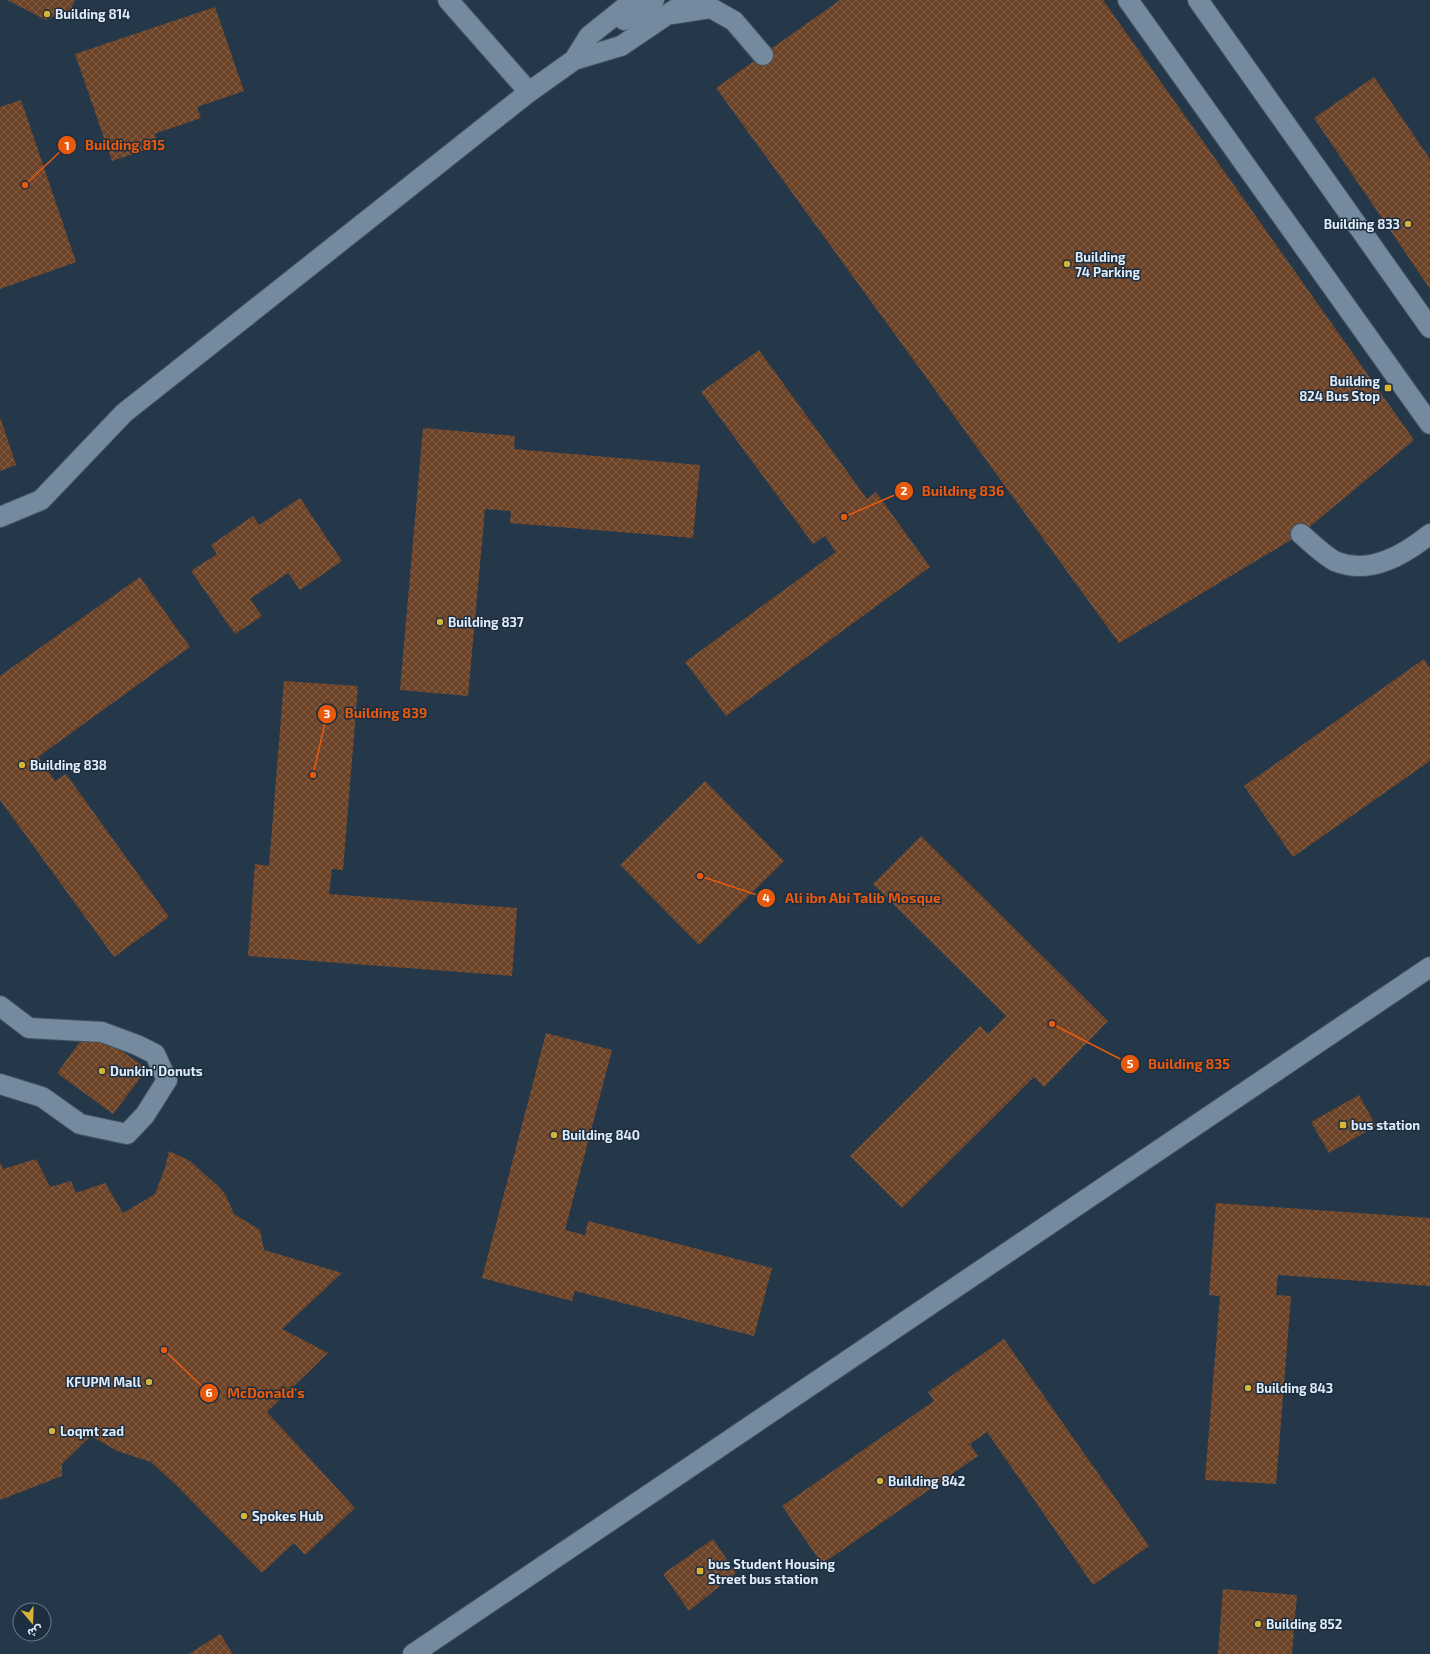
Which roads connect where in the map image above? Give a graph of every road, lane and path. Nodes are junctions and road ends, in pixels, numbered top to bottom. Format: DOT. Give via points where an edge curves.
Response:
graph roads {
  1 [pos="448,0"];
  2 [pos="634,0"];
  3 [pos="654,0"];
  4 [pos="690,0"];
  5 [pos="1128,0"];
  6 [pos="1198,0"];
  7 [pos="668,14"];
  8 [pos="763,54"];
  9 [pos="577,55"];
  10 [pos="529,92"];
  11 [pos="1430,328"];
  12 [pos="1430,424"];
  13 [pos="0,516"];
  14 [pos="1301,534"];
  15 [pos="1430,534"];
  16 [pos="1430,967"];
  17 [pos="0,1006"];
  18 [pos="0,1084"];
  19 [pos="413,1654"];
  1 -- 10 [label="lane"];
  2 -- 9 [label="lane" via="589,36"];
  3 -- 9 [label="lane"];
  4 -- 7 [label="lane"];
  5 -- 12 [label="lane"];
  6 -- 11 [label="lane"];
  7 -- 8 [label="lane" via="711,8 734,21"];
  7 -- 9 [label="lane" via="622,46"];
  9 -- 10 [label="lane"];
  10 -- 13 [label="lane" via="124,413 41,500"];
  14 -- 15 [label="lane" via="1337,562 1364,567 1400,554"];
  16 -- 19 [label="lane"];
  17 -- 18 [label="lane" via="29,1028 102,1032 137,1045 155,1054 167,1080 145,1115 127,1134 80,1124 42,1097"];
}
